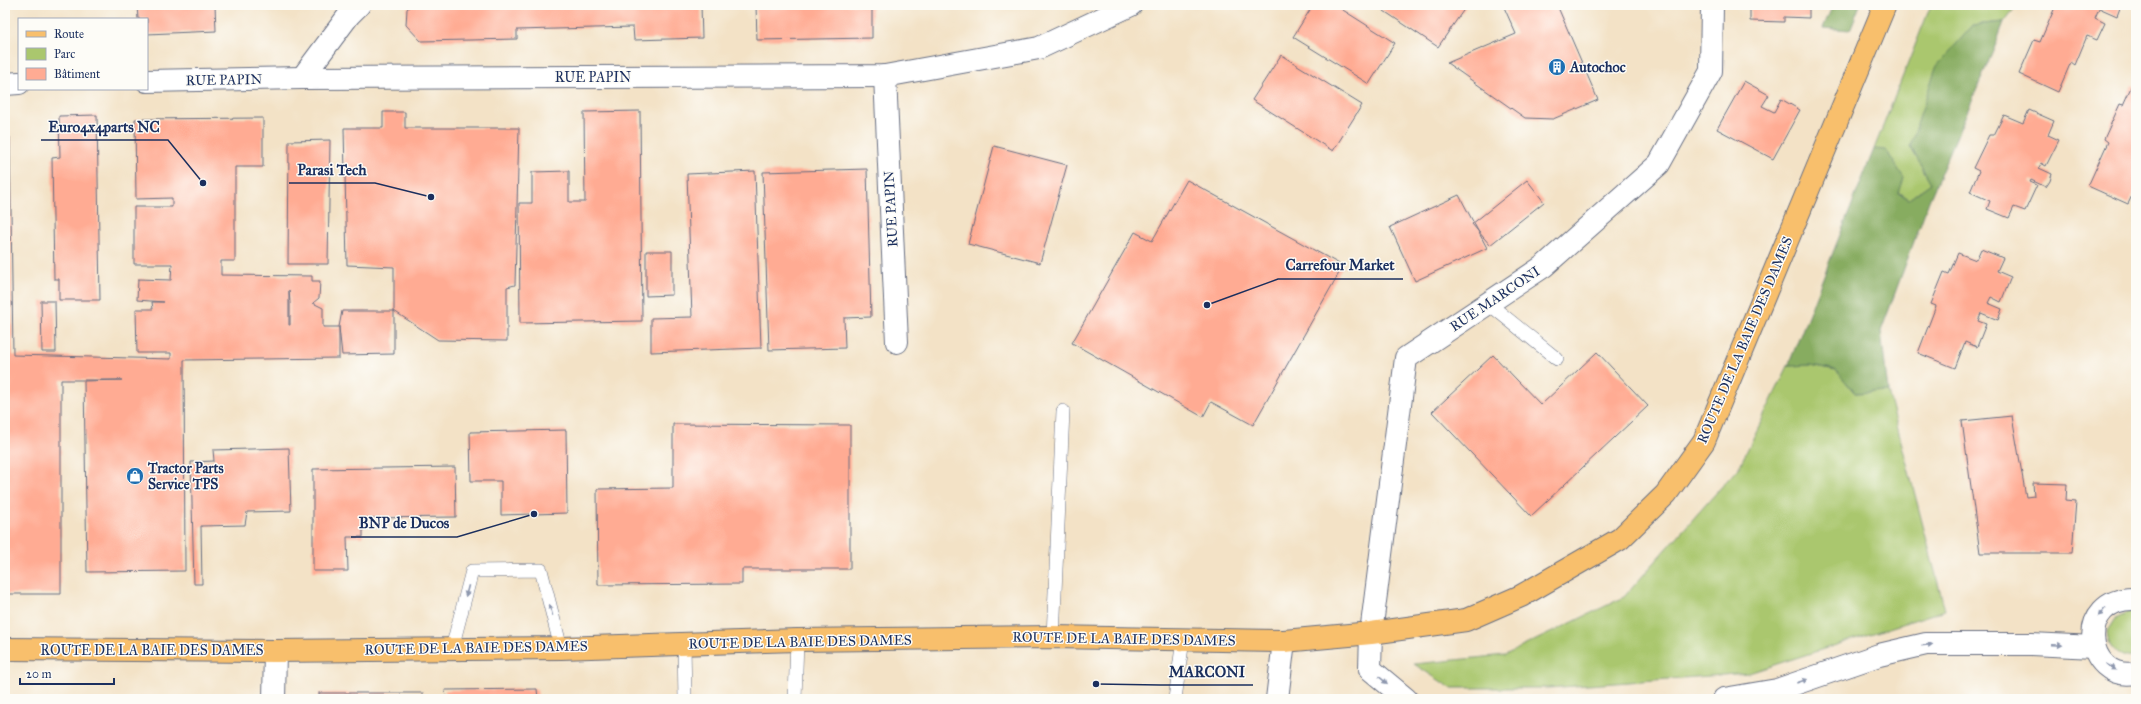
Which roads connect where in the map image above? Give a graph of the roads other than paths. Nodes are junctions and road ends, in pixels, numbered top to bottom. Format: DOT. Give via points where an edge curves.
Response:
graph roads {
  1 [pos="360,5"];
  2 [pos="1131,5"];
  3 [pos="1712,5"];
  4 [pos="1885,5"];
  5 [pos="885,76"];
  6 [pos="302,78"];
  7 [pos="148,81"];
  8 [pos="5,84"];
  9 [pos="18,84"];
  10 [pos="1488,303"];
  11 [pos="897,342"];
  12 [pos="1558,359"];
  13 [pos="1062,411"];
  14 [pos="2136,598"];
  15 [pos="1371,633"];
  16 [pos="1053,637"];
  17 [pos="1183,639"];
  18 [pos="797,640"];
  19 [pos="1284,641"];
  20 [pos="684,645"];
  21 [pos="2094,647"];
  22 [pos="452,648"];
  23 [pos="562,648"];
  24 [pos="5,649"];
  25 [pos="275,651"];
  26 [pos="2135,679"];
  27 [pos="274,699"];
  28 [pos="685,699"];
  29 [pos="795,699"];
  30 [pos="1175,699"];
  31 [pos="1277,699"];
  32 [pos="1406,699"];
  33 [pos="1724,699"];
  1 -- 6 [label="street" via="349,15"];
  2 -- 5 [label="street, RUE PAPIN" via="1039,48"];
  3 -- 10 [label="street, RUE MARCONI" via="1711,71 1659,164 1544,266"];
  4 -- 15 [label="main road, ROUTE DE LA BAIE DES DAMES" via="1704,441 1666,494 1620,539 1521,596 1466,620"];
  5 -- 6 [label="street, RUE PAPIN"];
  5 -- 11 [label="street, RUE PAPIN"];
  6 -- 7 [label="street, RUE PAPIN"];
  8 -- 9 [label="street"];
  10 -- 12 [label="lane"];
  10 -- 15 [label="street, RUE MARCONI" via="1406,358"];
  13 -- 16 [label="lane"];
  14 -- 21 [label="street, one-way" via="2112,602 2102,611 2095,621 2092,634"];
  15 -- 19 [label="main road, ROUTE DE LA BAIE DES DAMES"];
  15 -- 32 [label="street, RUE MARCONI, one-way" via="1370,670"];
  16 -- 17 [label="main road, ROUTE DE LA BAIE DES DAMES"];
  16 -- 18 [label="main road, ROUTE DE LA BAIE DES DAMES"];
  17 -- 19 [label="main road, ROUTE DE LA BAIE DES DAMES"];
  17 -- 30 [label="lane"];
  18 -- 20 [label="main road, ROUTE DE LA BAIE DES DAMES"];
  18 -- 29 [label="lane"];
  19 -- 31 [label="street"];
  20 -- 23 [label="main road, ROUTE DE LA BAIE DES DAMES"];
  20 -- 28 [label="lane"];
  21 -- 26 [label="street, one-way" via="2099,659 2109,667"];
  33 -- 21 [label="street, one-way" via="1777,690 1879,655 1926,644"];
  22 -- 23 [label="main road, ROUTE DE LA BAIE DES DAMES"];
  23 -- 22 [label="lane, one-way" via="540,570 472,571"];
  22 -- 25 [label="main road, ROUTE DE LA BAIE DES DAMES"];
  24 -- 25 [label="main road, ROUTE DE LA BAIE DES DAMES"];
  25 -- 27 [label="street"];
}
